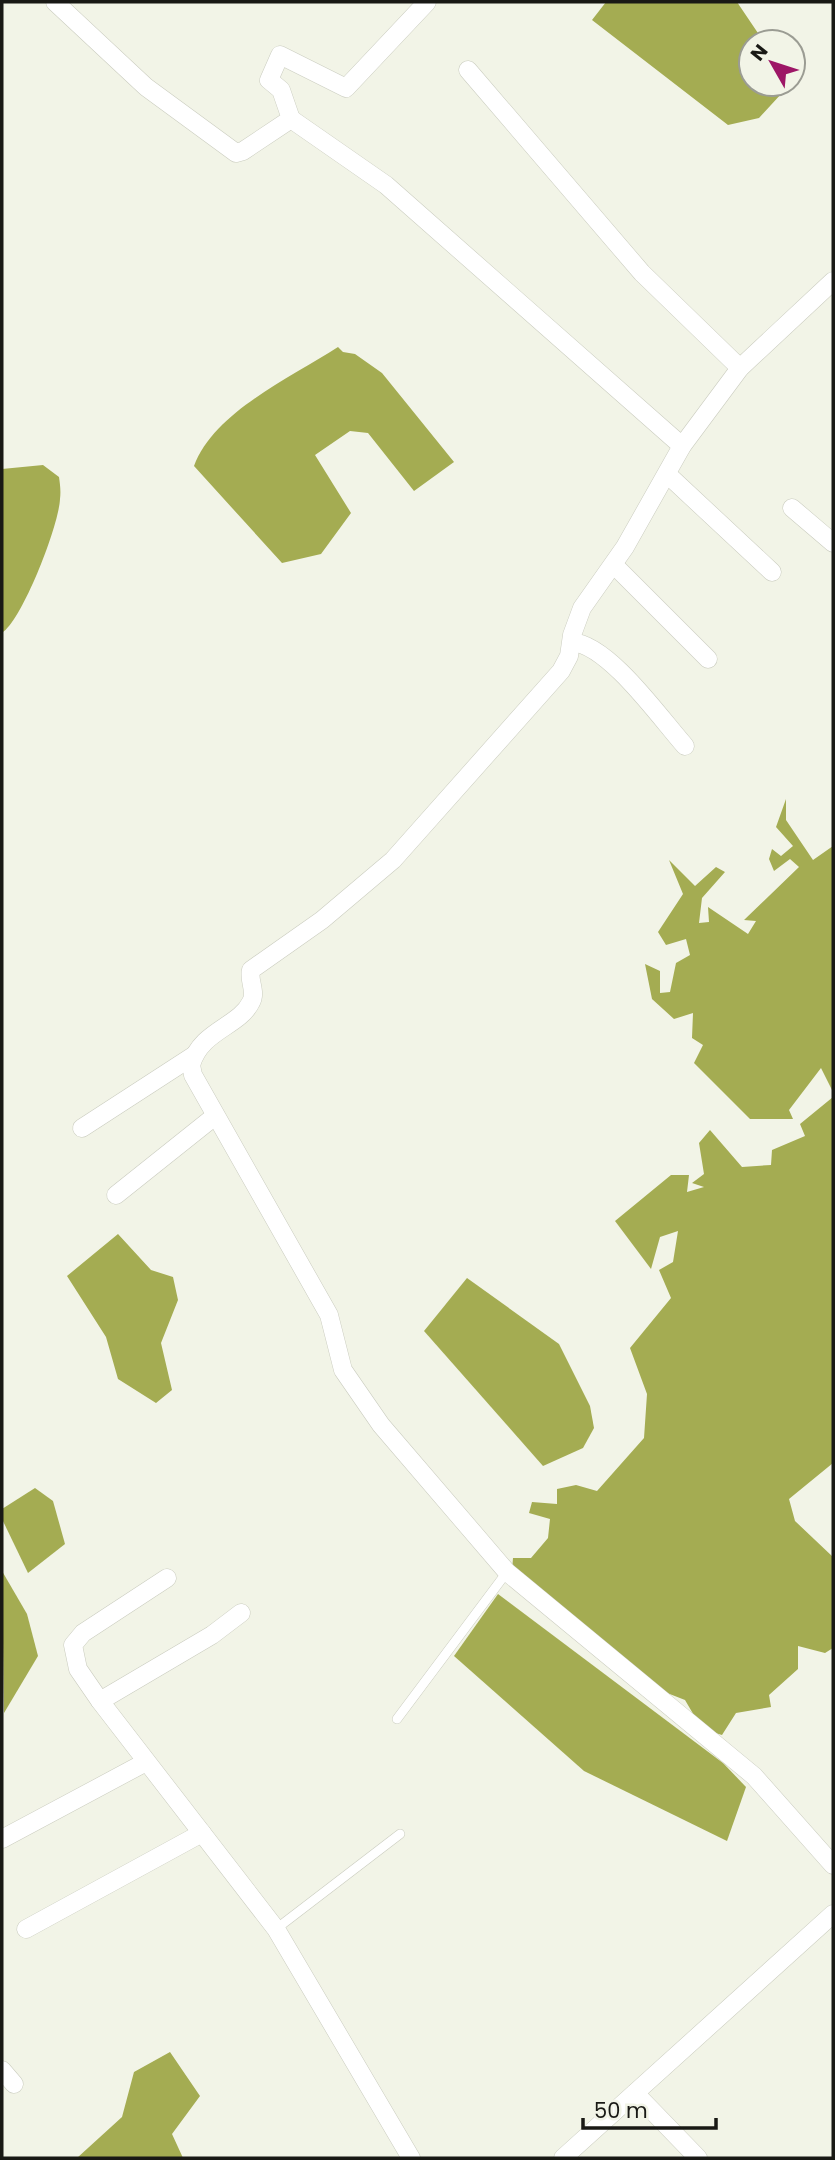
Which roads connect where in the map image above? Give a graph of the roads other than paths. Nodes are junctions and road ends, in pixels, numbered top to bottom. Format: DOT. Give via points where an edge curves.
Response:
graph roads {
  1 [pos="55,2"];
  2 [pos="427,2"];
  3 [pos="468,70"];
  4 [pos="291,118"];
  5 [pos="833,281"];
  6 [pos="740,368"];
  7 [pos="682,446"];
  8 [pos="667,474"];
  9 [pos="792,508"];
  10 [pos="833,543"];
  11 [pos="614,565"];
  12 [pos="772,572"];
  13 [pos="572,642"];
  14 [pos="708,659"];
  15 [pos="685,746"];
  16 [pos="193,1056"];
  17 [pos="215,1116"];
  18 [pos="82,1128"];
  19 [pos="116,1195"];
  20 [pos="507,1572"];
  21 [pos="167,1578"];
  22 [pos="241,1614"];
  23 [pos="100,1702"];
  24 [pos="397,1719"];
  25 [pos="146,1762"];
  26 [pos="202,1833"];
  27 [pos="400,1834"];
  28 [pos="2,1839"];
  29 [pos="833,1865"];
  30 [pos="833,1914"];
  31 [pos="26,1929"];
  32 [pos="276,1929"];
  33 [pos="2,2070"];
  34 [pos="14,2084"];
  35 [pos="635,2093"];
  36 [pos="411,2158"];
  37 [pos="563,2158"];
  38 [pos="698,2158"];
  1 -- 4 [label="street" via="146,87 232,151 243,151"];
  2 -- 4 [label="street" via="346,88 280,55 269,80 281,90"];
  3 -- 6 [label="street" via="642,273"];
  4 -- 7 [label="street" via="397,194"];
  5 -- 6 [label="street"];
  6 -- 7 [label="street"];
  7 -- 8 [label="street"];
  8 -- 11 [label="street"];
  8 -- 12 [label="street"];
  9 -- 10 [label="street"];
  11 -- 13 [label="street" via="582,608"];
  11 -- 14 [label="street"];
  13 -- 15 [label="street" via="586,645 612,664"];
  13 -- 16 [label="street" via="561,671 393,860 322,920 251,970 250,1005 203,1042"];
  16 -- 17 [label="street" via="193,1075"];
  16 -- 18 [label="street"];
  17 -- 19 [label="street"];
  17 -- 20 [label="street" via="329,1315 343,1370 381,1425"];
  20 -- 24 [label="lane"];
  20 -- 29 [label="street" via="754,1776"];
  21 -- 23 [label="street" via="83,1633 73,1645 78,1669"];
  22 -- 23 [label="street"];
  23 -- 25 [label="street"];
  25 -- 26 [label="street"];
  25 -- 28 [label="street"];
  26 -- 31 [label="street"];
  26 -- 32 [label="street"];
  27 -- 32 [label="lane"];
  30 -- 35 [label="street"];
  32 -- 36 [label="street"];
  33 -- 34 [label="street"];
  35 -- 37 [label="street"];
  35 -- 38 [label="street"];
}
